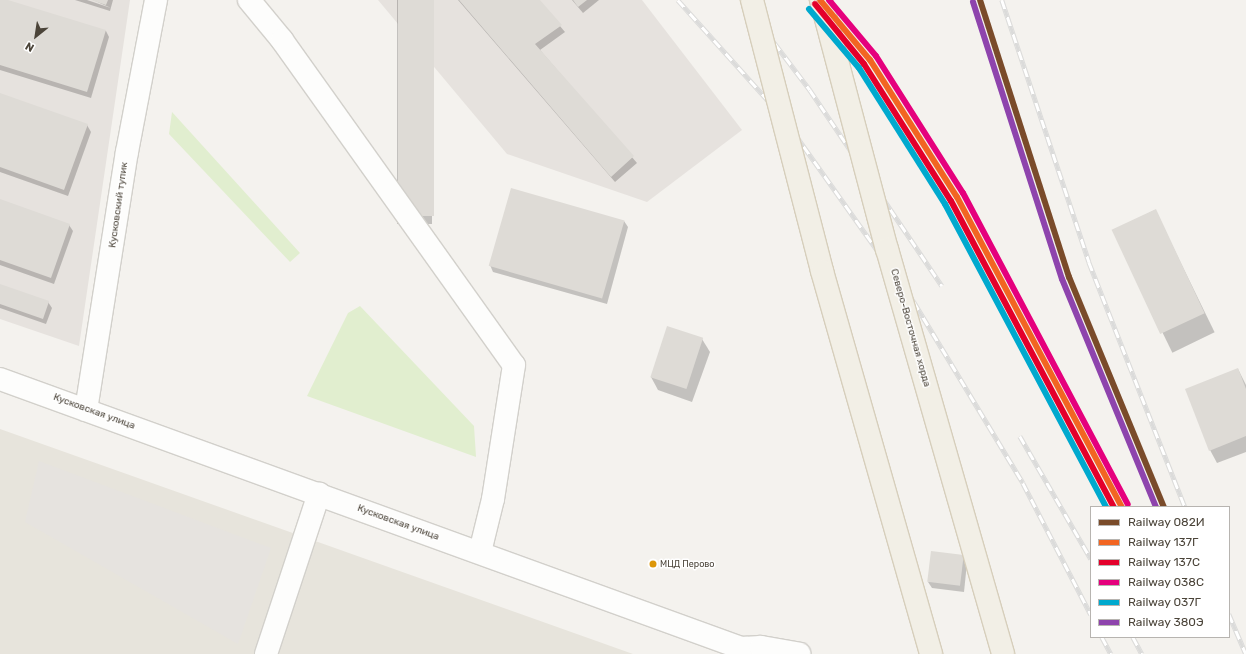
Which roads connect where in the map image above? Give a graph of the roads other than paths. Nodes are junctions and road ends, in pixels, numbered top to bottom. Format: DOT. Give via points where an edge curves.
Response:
graph roads {
  1 [pos="156,0"];
  2 [pos="249,0"];
  3 [pos="752,0"];
  4 [pos="821,0"];
  5 [pos="0,378"];
  6 [pos="86,410"];
  7 [pos="319,494"];
  8 [pos="480,552"];
  9 [pos="746,651"];
  10 [pos="266,654"];
  11 [pos="799,654"];
  12 [pos="931,654"];
  13 [pos="1003,654"];
  1 -- 6 [label="street, Кусковский тупик" via="127,152"];
  2 -- 8 [label="street" via="282,40 514,365 493,499"];
  3 -- 12 [label="main road, bridge" via="822,271"];
  4 -- 13 [label="main road, Северо-Восточная хорда, bridge" via="889,257"];
  5 -- 6 [label="street, Кусковская улица"];
  6 -- 7 [label="street, Кусковская улица"];
  7 -- 8 [label="street, Кусковская улица"];
  7 -- 10 [label="street"];
  8 -- 9 [label="street, Кусковская улица"];
  9 -- 11 [label="street, Кусковская улица" via="761,647"];
}
